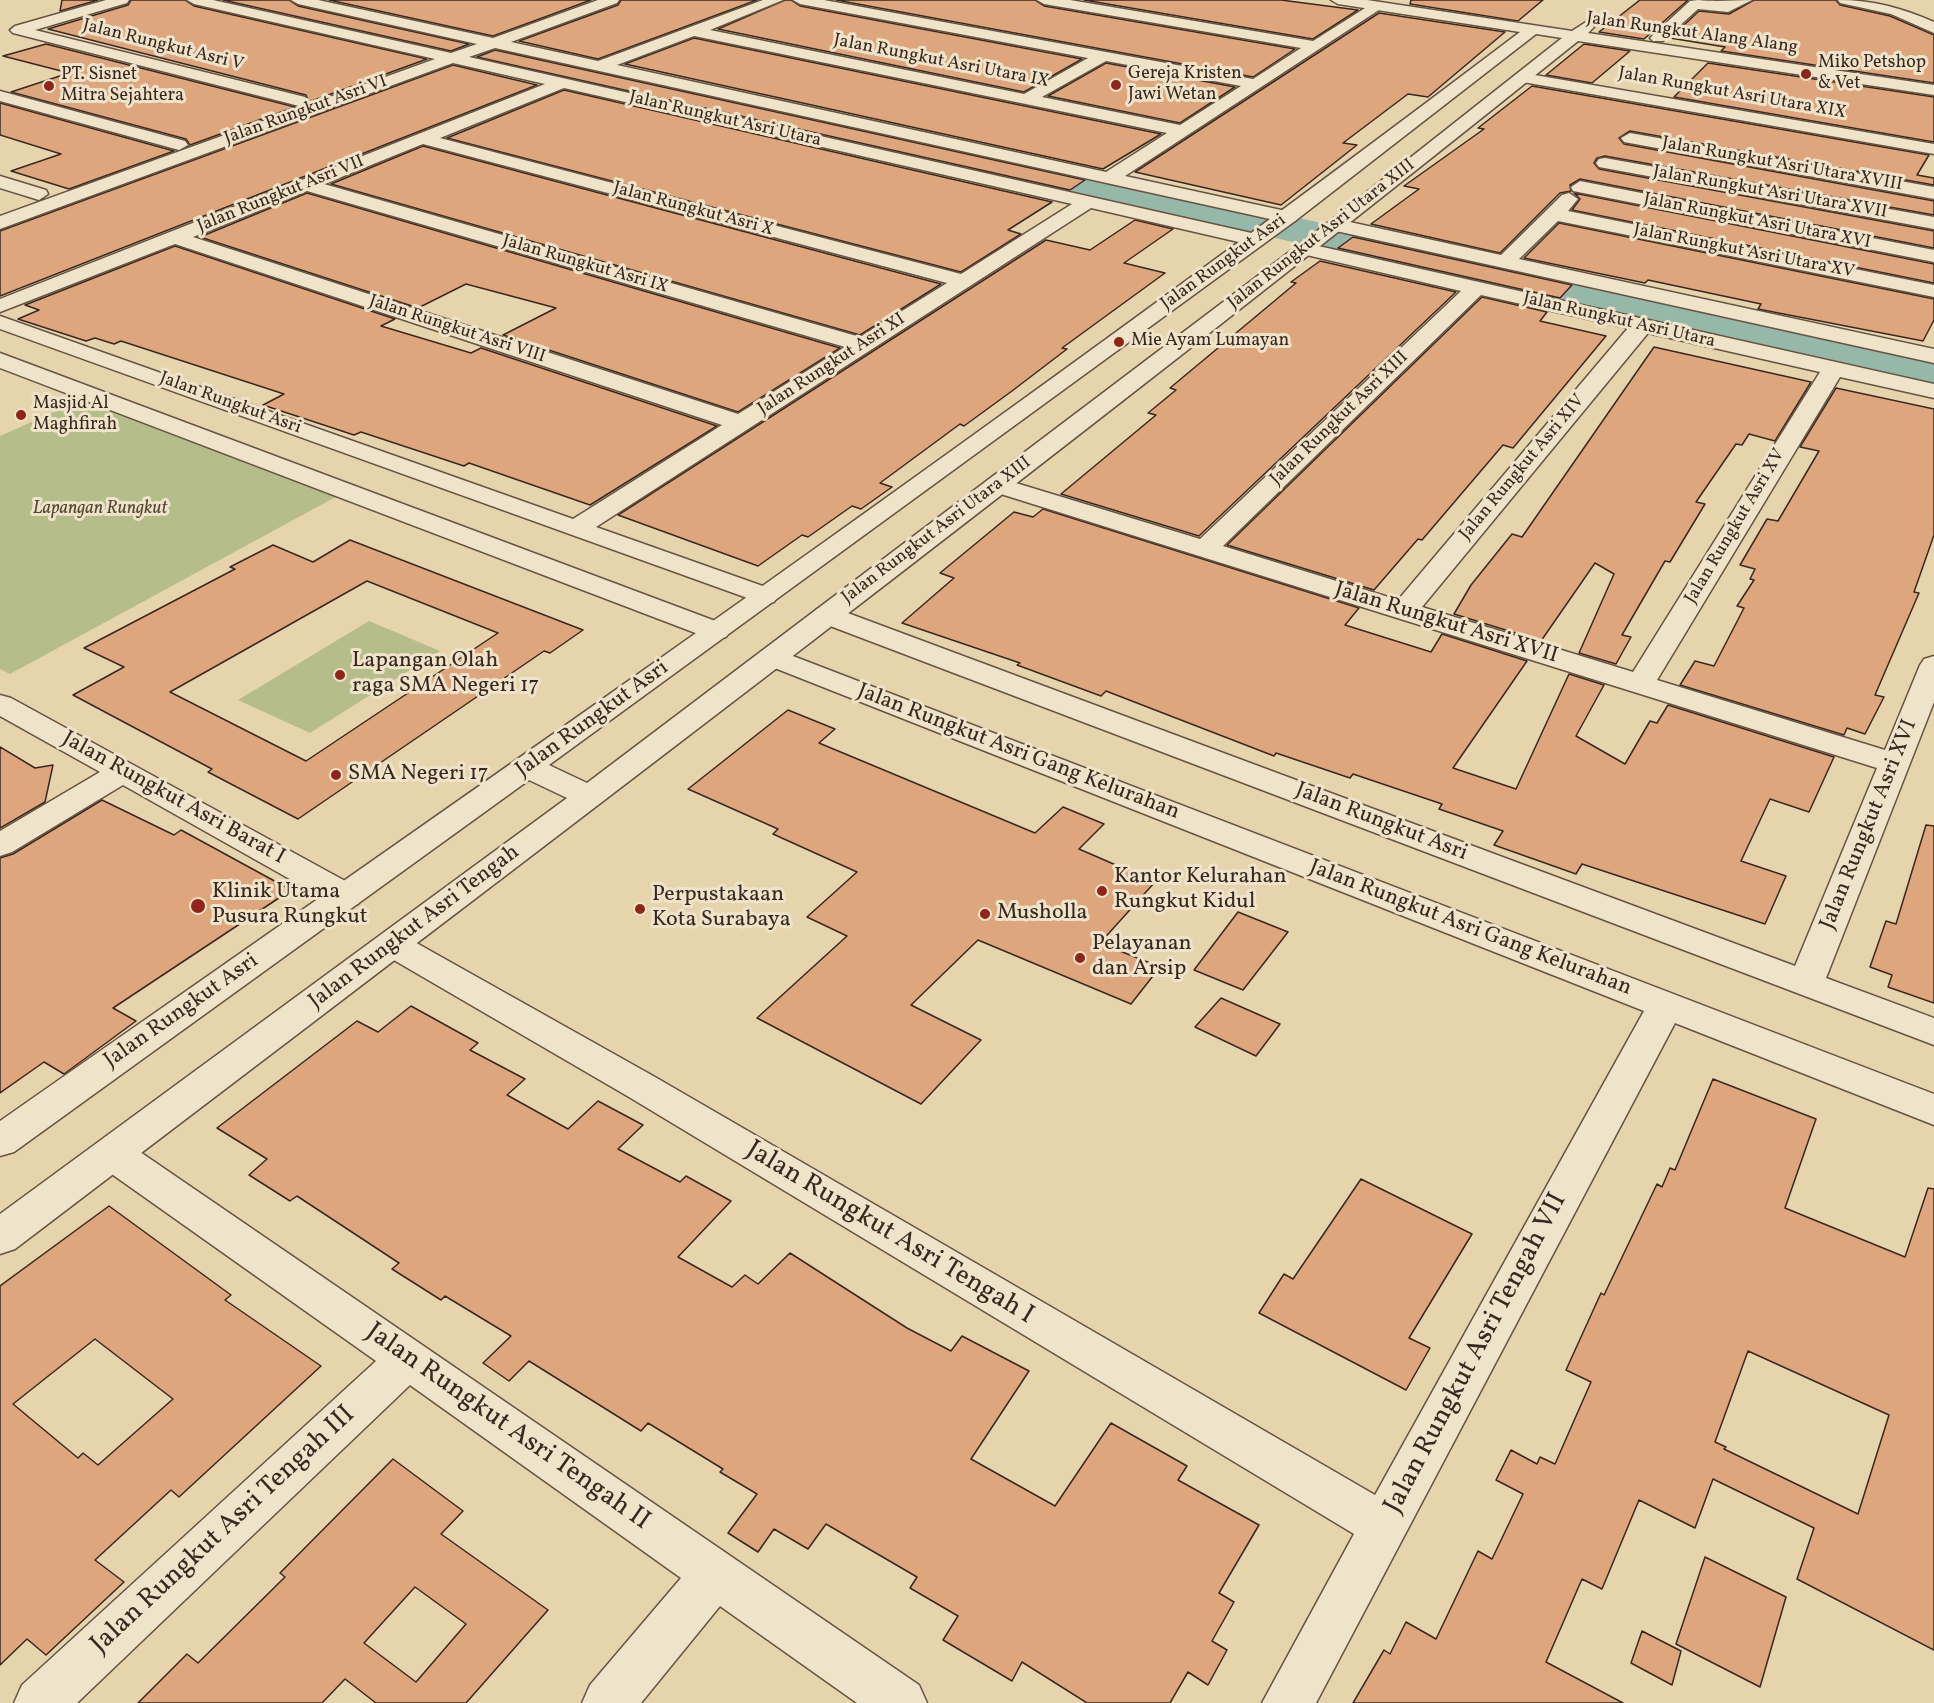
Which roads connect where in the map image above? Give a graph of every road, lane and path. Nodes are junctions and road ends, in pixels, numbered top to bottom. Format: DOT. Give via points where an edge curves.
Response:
graph roads {
  1 [pos="122,0"];
  2 [pos="194,0"];
  3 [pos="298,0"];
  4 [pos="580,0"];
  5 [pos="612,0"];
  6 [pos="776,0"];
  7 [pos="800,0"];
  8 [pos="1044,0"];
  9 [pos="1338,0"];
  10 [pos="1413,0"];
  11 [pos="1745,0"];
  12 [pos="1845,0"];
  13 [pos="1378,6"];
  14 [pos="1934,28"];
  15 [pos="18,30"];
  16 [pos="1532,30"];
  17 [pos="692,32"];
  18 [pos="1580,32"];
  19 [pos="0,35"];
  20 [pos="1658,38"];
  21 [pos="1316,46"];
  22 [pos="461,48"];
  23 [pos="1103,56"];
  24 [pos="600,66"];
  25 [pos="1523,78"];
  26 [pos="1934,78"];
  27 [pos="563,83"];
  28 [pos="1256,84"];
  29 [pos="1934,90"];
  30 [pos="0,96"];
  31 [pos="1026,99"];
  32 [pos="299,101"];
  33 [pos="1666,102"];
  34 [pos="1424,113"];
  35 [pos="1468,121"];
  36 [pos="1183,131"];
  37 [pos="1630,138"];
  38 [pos="423,139"];
  39 [pos="179,144"];
  40 [pos="1934,149"];
  41 [pos="1605,163"];
  42 [pos="1109,178"];
  43 [pos="0,182"];
  44 [pos="307,185"];
  45 [pos="1580,187"];
  46 [pos="1934,192"];
  47 [pos="39,194"];
  48 [pos="1088,202"];
  49 [pos="0,208"];
  50 [pos="1553,214"];
  51 [pos="0,223"];
  52 [pos="1934,223"];
  53 [pos="1334,227"];
  54 [pos="1273,228"];
  55 [pos="174,237"];
  56 [pos="1308,246"];
  57 [pos="1934,256"];
  58 [pos="1505,262"];
  59 [pos="963,281"];
  60 [pos="1475,289"];
  61 [pos="1934,291"];
  62 [pos="0,306"];
  63 [pos="0,322"];
  64 [pos="1642,326"];
  65 [pos="863,345"];
  66 [pos="1934,356"];
  67 [pos="0,360"];
  68 [pos="1833,369"];
  69 [pos="1050,390"];
  70 [pos="1934,391"];
  71 [pos="208,397"];
  72 [pos="1102,405"];
  73 [pos="159,420"];
  74 [pos="741,423"];
  75 [pos="997,485"];
  76 [pos="576,528"];
  77 [pos="1205,549"];
  78 [pos="765,596"];
  79 [pos="1404,611"];
  80 [pos="827,615"];
  81 [pos="716,631"];
  82 [pos="772,657"];
  83 [pos="1934,665"];
  84 [pos="1640,684"];
  85 [pos="0,704"];
  86 [pos="1895,763"];
  87 [pos="527,767"];
  88 [pos="123,772"];
  89 [pos="590,796"];
  90 [pos="0,845"];
  91 [pos="346,896"];
  92 [pos="392,944"];
  93 [pos="1806,984"];
  94 [pos="1666,1005"];
  95 [pos="1934,1032"];
  96 [pos="1934,1110"];
  97 [pos="0,1141"];
  98 [pos="113,1154"];
  99 [pos="0,1237"];
  100 [pos="408,1359"];
  101 [pos="1384,1526"];
  102 [pos="716,1574"];
  103 [pos="40,1703"];
  104 [pos="608,1703"];
  105 [pos="901,1703"];
  106 [pos="1288,1703"];
  1 -- 15 [label="street"];
  2 -- 22 [label="street, Jalan Rungkut Asri Utara"];
  3 -- 22 [label="street, Jalan Rungkut Asri Utara"];
  4 -- 22 [label="street"];
  5 -- 22 [label="street, Jalan Rungkut Asri VI"];
  6 -- 17 [label="street"];
  7 -- 23 [label="street"];
  8 -- 21 [label="street"];
  9 -- 13 [label="street, Jalan Rungkut Alang Alang"];
  10 -- 18 [label="street, Jalan Rungkut Alang Alang"];
  11 -- 20 [label="street" via="1728,8 1695,4"];
  12 -- 14 [label="street" via="1896,11"];
  13 -- 16 [label="street, Jalan Rungkut Alang Alang"];
  13 -- 21 [label="street"];
  15 -- 19 [label="street"];
  15 -- 32 [label="street, Jalan Rungkut Asri V"];
  16 -- 18 [label="street, Jalan Rungkut Alang Alang"];
  16 -- 34 [label="street, Jalan Rungkut Asri"];
  17 -- 24 [label="street"];
  17 -- 31 [label="street, Jalan Rungkut Asri Utara IX"];
  18 -- 20 [label="street, Jalan Rungkut Alang Alang"];
  18 -- 25 [label="street, Jalan Rungkut Asri Utara XIII"];
  18 -- 29 [label="street, Jalan Rungkut Alang Alang"];
  20 -- 26 [label="street, Jalan Rungkut Alang Alang"];
  21 -- 28 [label="street"];
  22 -- 24 [label="street, Jalan Rungkut Asri Utara"];
  22 -- 27 [label="street, Jalan Rungkut Asri Utara"];
  22 -- 32 [label="street, Jalan Rungkut Asri VI"];
  22 -- 51 [label="street, Jalan Rungkut Asri VI"];
  23 -- 28 [label="street"];
  23 -- 31 [label="street"];
  24 -- 42 [label="street, Jalan Rungkut Asri Utara"];
  25 -- 33 [label="street, Jalan Rungkut Asri Utara XIX"];
  25 -- 35 [label="street, Jalan Rungkut Asri Utara XIII"];
  27 -- 38 [label="street, Jalan Rungkut Asri VII"];
  27 -- 48 [label="street, Jalan Rungkut Asri Utara"];
  28 -- 36 [label="street"];
  30 -- 39 [label="street"];
  31 -- 36 [label="street, Jalan Rungkut Asri Utara IX"];
  32 -- 39 [label="street, Jalan Rungkut Asri VI"];
  33 -- 37 [label="street"];
  33 -- 40 [label="street, Jalan Rungkut Asri Utara XIX"];
  34 -- 35 [label="street"];
  34 -- 54 [label="street, Jalan Rungkut Asri"];
  35 -- 53 [label="street, Jalan Rungkut Asri Utara XIII"];
  36 -- 42 [label="street"];
  37 -- 41 [label="street"];
  37 -- 46 [label="street, Jalan Rungkut Asri Utara XVIII"];
  38 -- 44 [label="street, Jalan Rungkut Asri VII"];
  38 -- 59 [label="street, Jalan Rungkut Asri X"];
  39 -- 47 [label="street, Jalan Rungkut Asri VI"];
  41 -- 45 [label="street"];
  41 -- 52 [label="street, Jalan Rungkut Asri Utara XVII"];
  42 -- 54 [label="street, Jalan Rungkut Asri Utara"];
  43 -- 47 [label="street"];
  44 -- 55 [label="street, Jalan Rungkut Asri VII"];
  44 -- 65 [label="street, Jalan Rungkut Asri IX"];
  45 -- 50 [label="street"];
  45 -- 57 [label="street, Jalan Rungkut Asri Utara XVI"];
  47 -- 49 [label="street, Jalan Rungkut Asri VI"];
  48 -- 54 [label="street, Jalan Rungkut Asri Utara"];
  48 -- 59 [label="street, Jalan Rungkut Asri XI"];
  50 -- 58 [label="street"];
  50 -- 61 [label="street, Jalan Rungkut Asri Utara XV"];
  53 -- 56 [label="street, Jalan Rungkut Asri Utara XIII"];
  53 -- 58 [label="street, Jalan Rungkut Asri Utara"];
  54 -- 69 [label="street, Jalan Rungkut Asri"];
  55 -- 62 [label="street, Jalan Rungkut Asri VII"];
  55 -- 74 [label="street, Jalan Rungkut Asri VIII"];
  56 -- 60 [label="street, Jalan Rungkut Asri Utara"];
  56 -- 72 [label="street, Jalan Rungkut Asri Utara XIII"];
  58 -- 66 [label="street, Jalan Rungkut Asri Utara"];
  59 -- 65 [label="street, Jalan Rungkut Asri XI"];
  60 -- 64 [label="street, Jalan Rungkut Asri Utara"];
  60 -- 77 [label="street, Jalan Rungkut Asri XIII"];
  63 -- 71 [label="street, Jalan Rungkut Asri"];
  64 -- 68 [label="street, Jalan Rungkut Asri Utara"];
  64 -- 79 [label="street, Jalan Rungkut Asri XIV"];
  65 -- 74 [label="street, Jalan Rungkut Asri XI"];
  67 -- 73 [label="street, Jalan Rungkut Asri"];
  68 -- 70 [label="street, Jalan Rungkut Asri Utara"];
  68 -- 84 [label="street, Jalan Rungkut Asri XV"];
  69 -- 72 [label="street"];
  69 -- 78 [label="street, Jalan Rungkut Asri"];
  71 -- 73 [label="street"];
  71 -- 76 [label="street, Jalan Rungkut Asri"];
  72 -- 75 [label="street, Jalan Rungkut Asri Utara XIII"];
  73 -- 81 [label="street, Jalan Rungkut Asri"];
  74 -- 76 [label="street, Jalan Rungkut Asri XI"];
  75 -- 77 [label="street, Jalan Rungkut Asri XVII"];
  75 -- 80 [label="street, Jalan Rungkut Asri Utara XIII"];
  76 -- 78 [label="street, Jalan Rungkut Asri"];
  77 -- 79 [label="street, Jalan Rungkut Asri XVII"];
  78 -- 81 [label="street, Jalan Rungkut Asri"];
  79 -- 84 [label="street, Jalan Rungkut Asri XVII"];
  80 -- 82 [label="street, Jalan Rungkut Asri Tengah"];
  80 -- 93 [label="street, Jalan Rungkut Asri"];
  81 -- 87 [label="street, Jalan Rungkut Asri"];
  82 -- 89 [label="street, Jalan Rungkut Asri Tengah"];
  82 -- 94 [label="street, Jalan Rungkut Asri Gang Kelurahan"];
  83 -- 86 [label="street, Jalan Rungkut Asri XVI"];
  84 -- 86 [label="street, Jalan Rungkut Asri XVII"];
  85 -- 88 [label="street, Jalan Rungkut Asri Barat I"];
  86 -- 93 [label="street, Jalan Rungkut Asri XVI"];
  87 -- 89 [label="street"];
  87 -- 91 [label="street, Jalan Rungkut Asri"];
  88 -- 90 [label="street"];
  88 -- 91 [label="street, Jalan Rungkut Asri Barat I"];
  89 -- 92 [label="street, Jalan Rungkut Asri Tengah"];
  91 -- 97 [label="street, Jalan Rungkut Asri"];
  92 -- 98 [label="street, Jalan Rungkut Asri Tengah"];
  92 -- 101 [label="street, Jalan Rungkut Asri Tengah I"];
  93 -- 95 [label="street, Jalan Rungkut Asri"];
  94 -- 96 [label="street, Jalan Rungkut Asri Gang Kelurahan"];
  94 -- 101 [label="street, Jalan Rungkut Asri Tengah VII"];
  98 -- 99 [label="street, Jalan Rungkut Asri Tengah"];
  98 -- 100 [label="street, Jalan Rungkut Asri Tengah II"];
  100 -- 102 [label="street, Jalan Rungkut Asri Tengah II"];
  100 -- 103 [label="street, Jalan Rungkut Asri Tengah III"];
  101 -- 106 [label="street, Jalan Rungkut Asri Tengah VII"];
  102 -- 104 [label="street"];
  102 -- 105 [label="street, Jalan Rungkut Asri Tengah II"];
}
